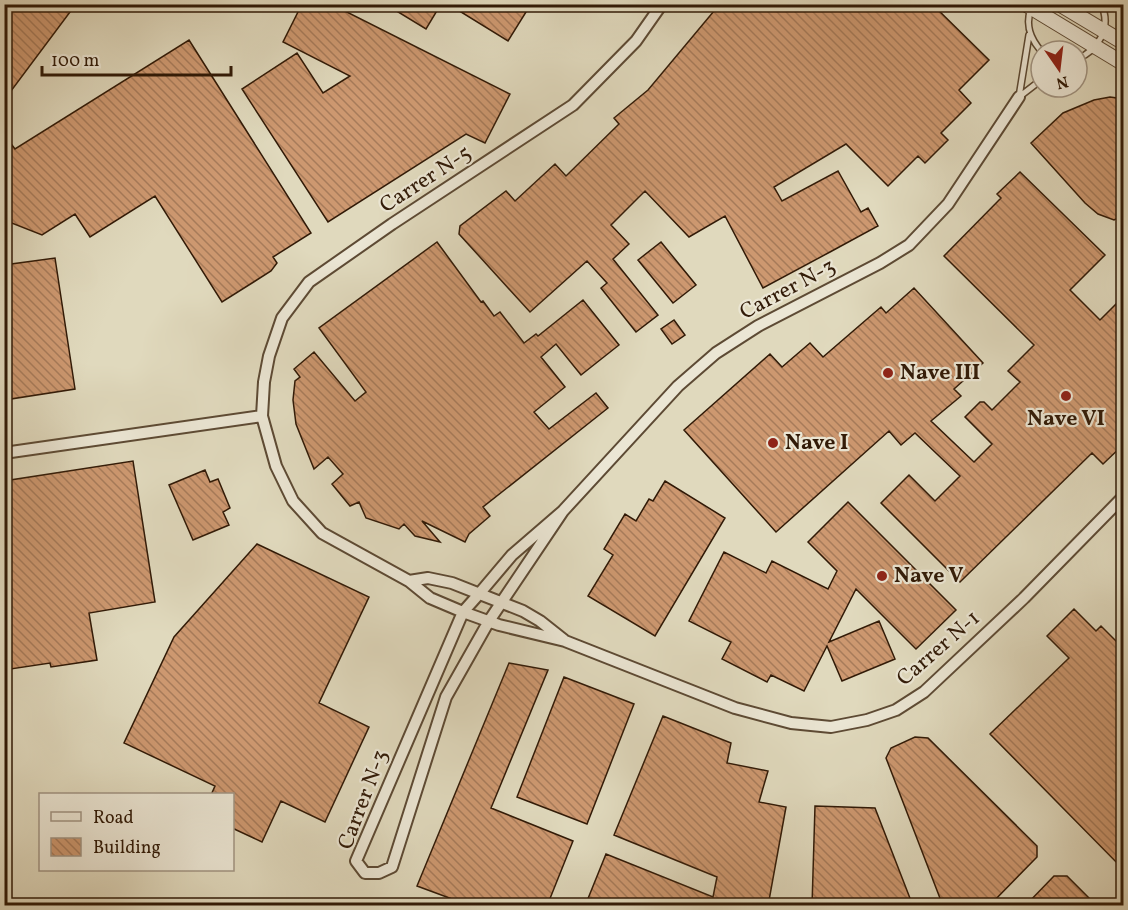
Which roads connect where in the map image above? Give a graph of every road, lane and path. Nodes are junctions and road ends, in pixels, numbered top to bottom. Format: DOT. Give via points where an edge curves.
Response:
graph roads {
  1 [pos="662,4"];
  2 [pos="1059,4"];
  3 [pos="1029,6"];
  4 [pos="1104,7"];
  5 [pos="1104,31"];
  6 [pos="1029,35"];
  7 [pos="1032,39"];
  8 [pos="1124,43"];
  9 [pos="1095,47"];
  10 [pos="1089,53"];
  11 [pos="1124,64"];
  12 [pos="1029,89"];
  13 [pos="1018,97"];
  14 [pos="262,416"];
  15 [pos="4,453"];
  16 [pos="1124,496"];
  17 [pos="563,511"];
  18 [pos="408,581"];
  19 [pos="479,594"];
  20 [pos="502,603"];
  21 [pos="463,612"];
  22 [pos="489,621"];
  23 [pos="565,641"];
  1 -- 14 [label="street, Carrer N-5" via="636,40 573,105 309,282 282,318 269,356"];
  2 -- 5 [label="street"];
  3 -- 6 [label="lane"];
  3 -- 9 [label="street"];
  4 -- 5 [label="lane"];
  5 -- 8 [label="street"];
  5 -- 9 [label="lane"];
  6 -- 7 [label="lane"];
  6 -- 13 [label="lane"];
  9 -- 10 [label="lane"];
  9 -- 11 [label="street"];
  12 -- 13 [label="lane"];
  13 -- 17 [label="street, Carrer N-3" via="948,204 909,245 758,326 716,353 678,386"];
  14 -- 15 [label="street"];
  14 -- 18 [label="street, Carrer N-5" via="276,466 294,501 322,533"];
  16 -- 23 [label="street, Carrer N-1" via="924,692 896,710 867,720 831,727 790,723 735,708"];
  17 -- 19 [label="street, Carrer N-3" via="512,555"];
  17 -- 20 [label="street, Carrer N-3"];
  18 -- 19 [label="street, Carrer N-1" via="428,578"];
  18 -- 21 [label="street, Carrer N-1" via="430,598"];
  19 -- 20 [label="street, Carrer N-1"];
  19 -- 21 [label="street, Carrer N-3"];
  20 -- 22 [label="street, Carrer N-3"];
  20 -- 23 [label="street, Carrer N-1" via="540,621"];
  21 -- 22 [label="street, Carrer N-1"];
  21 -- 22 [label="street, Carrer N-3" via="356,861 365,873 379,873 392,867 446,697"];
  22 -- 23 [label="street, Carrer N-1"];
}
